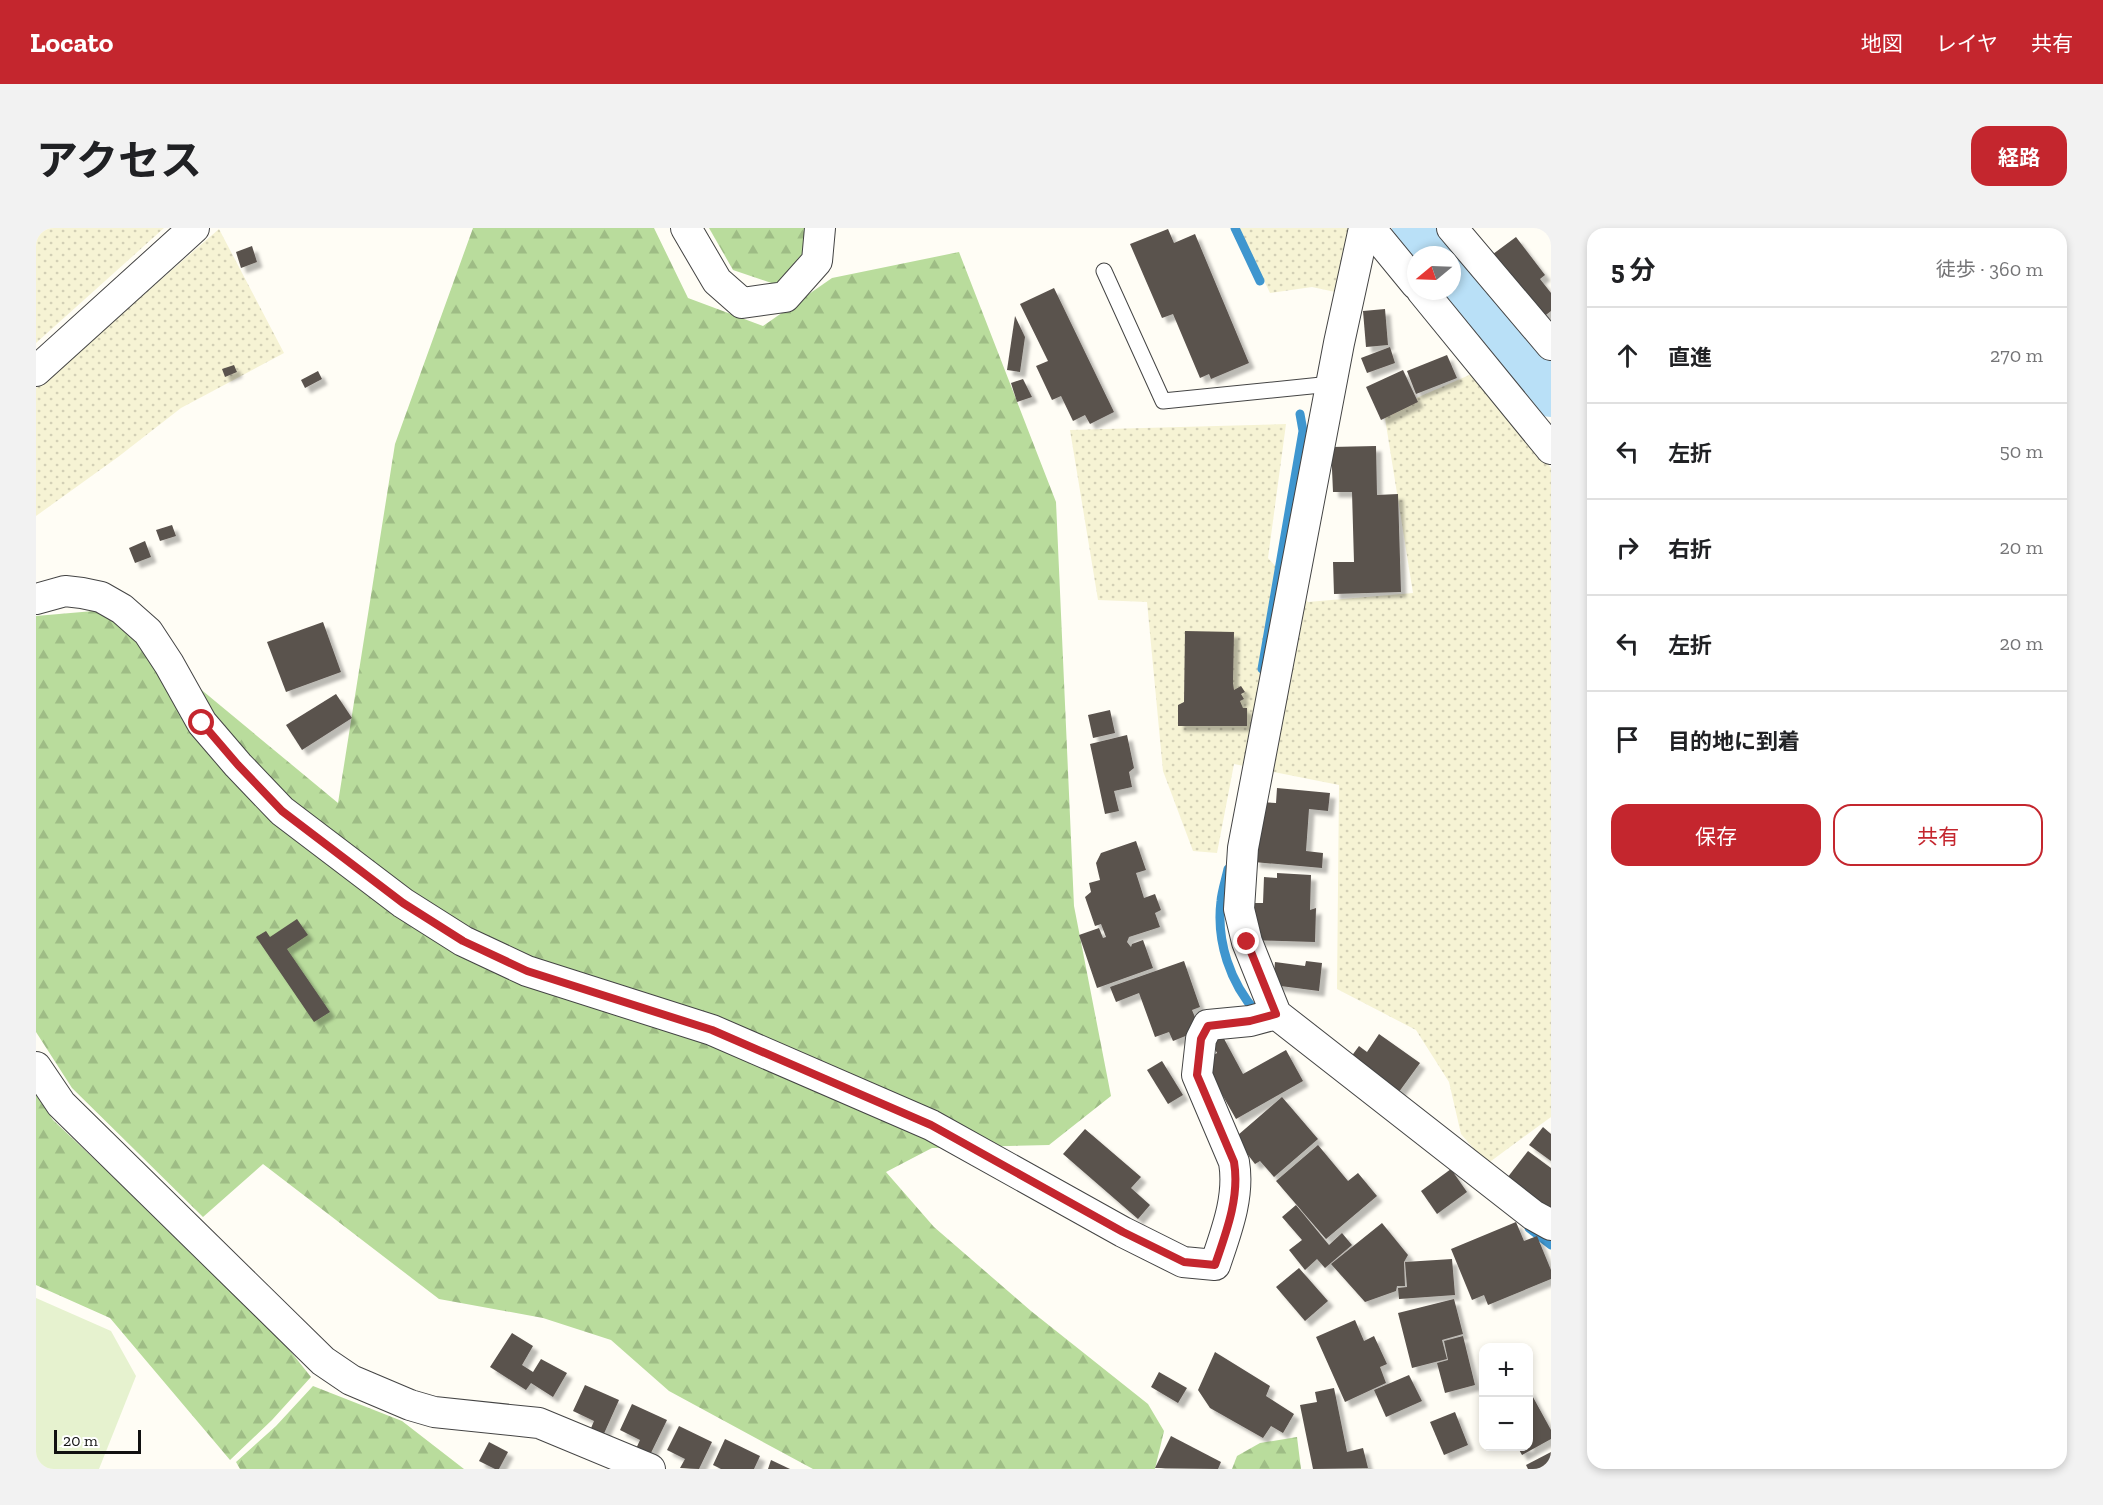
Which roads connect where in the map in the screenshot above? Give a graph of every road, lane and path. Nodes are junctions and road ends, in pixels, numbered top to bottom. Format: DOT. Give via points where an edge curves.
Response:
graph roads {
  1 [pos="194,228"];
  2 [pos="686,228"];
  3 [pos="820,228"];
  4 [pos="1364,228"];
  5 [pos="1370,228"];
  6 [pos="1452,228"];
  7 [pos="1104,271"];
  8 [pos="1407,273"];
  9 [pos="1429,300"];
  10 [pos="1551,345"];
  11 [pos="36,371"];
  12 [pos="1331,384"];
  13 [pos="1551,449"];
  14 [pos="36,599"];
  15 [pos="1263,1017"];
  16 [pos="36,1067"];
  17 [pos="1551,1225"];
  18 [pos="650,1469"];
  1 -- 11 [label="street"];
  2 -- 3 [label="street" via="717,281 742,303 785,297 817,261"];
  4 -- 12 [label="street"];
  5 -- 8 [label="street"];
  6 -- 10 [label="street"];
  7 -- 12 [label="lane" via="1164,401"];
  9 -- 13 [label="street"];
  12 -- 15 [label="street" via="1243,848 1239,909"];
  14 -- 15 [label="street" via="65,591 82,592 122,609 148,632 202,723 282,811 403,903 463,941 527,971 712,1030 931,1125 1184,1262 1215,1265 1231,1216 1236,1174 1197,1075 1201,1039 1208,1026"];
  15 -- 17 [label="street"];
  16 -- 18 [label="street" via="61,1104 323,1361 351,1380 434,1412 539,1423"];
}
